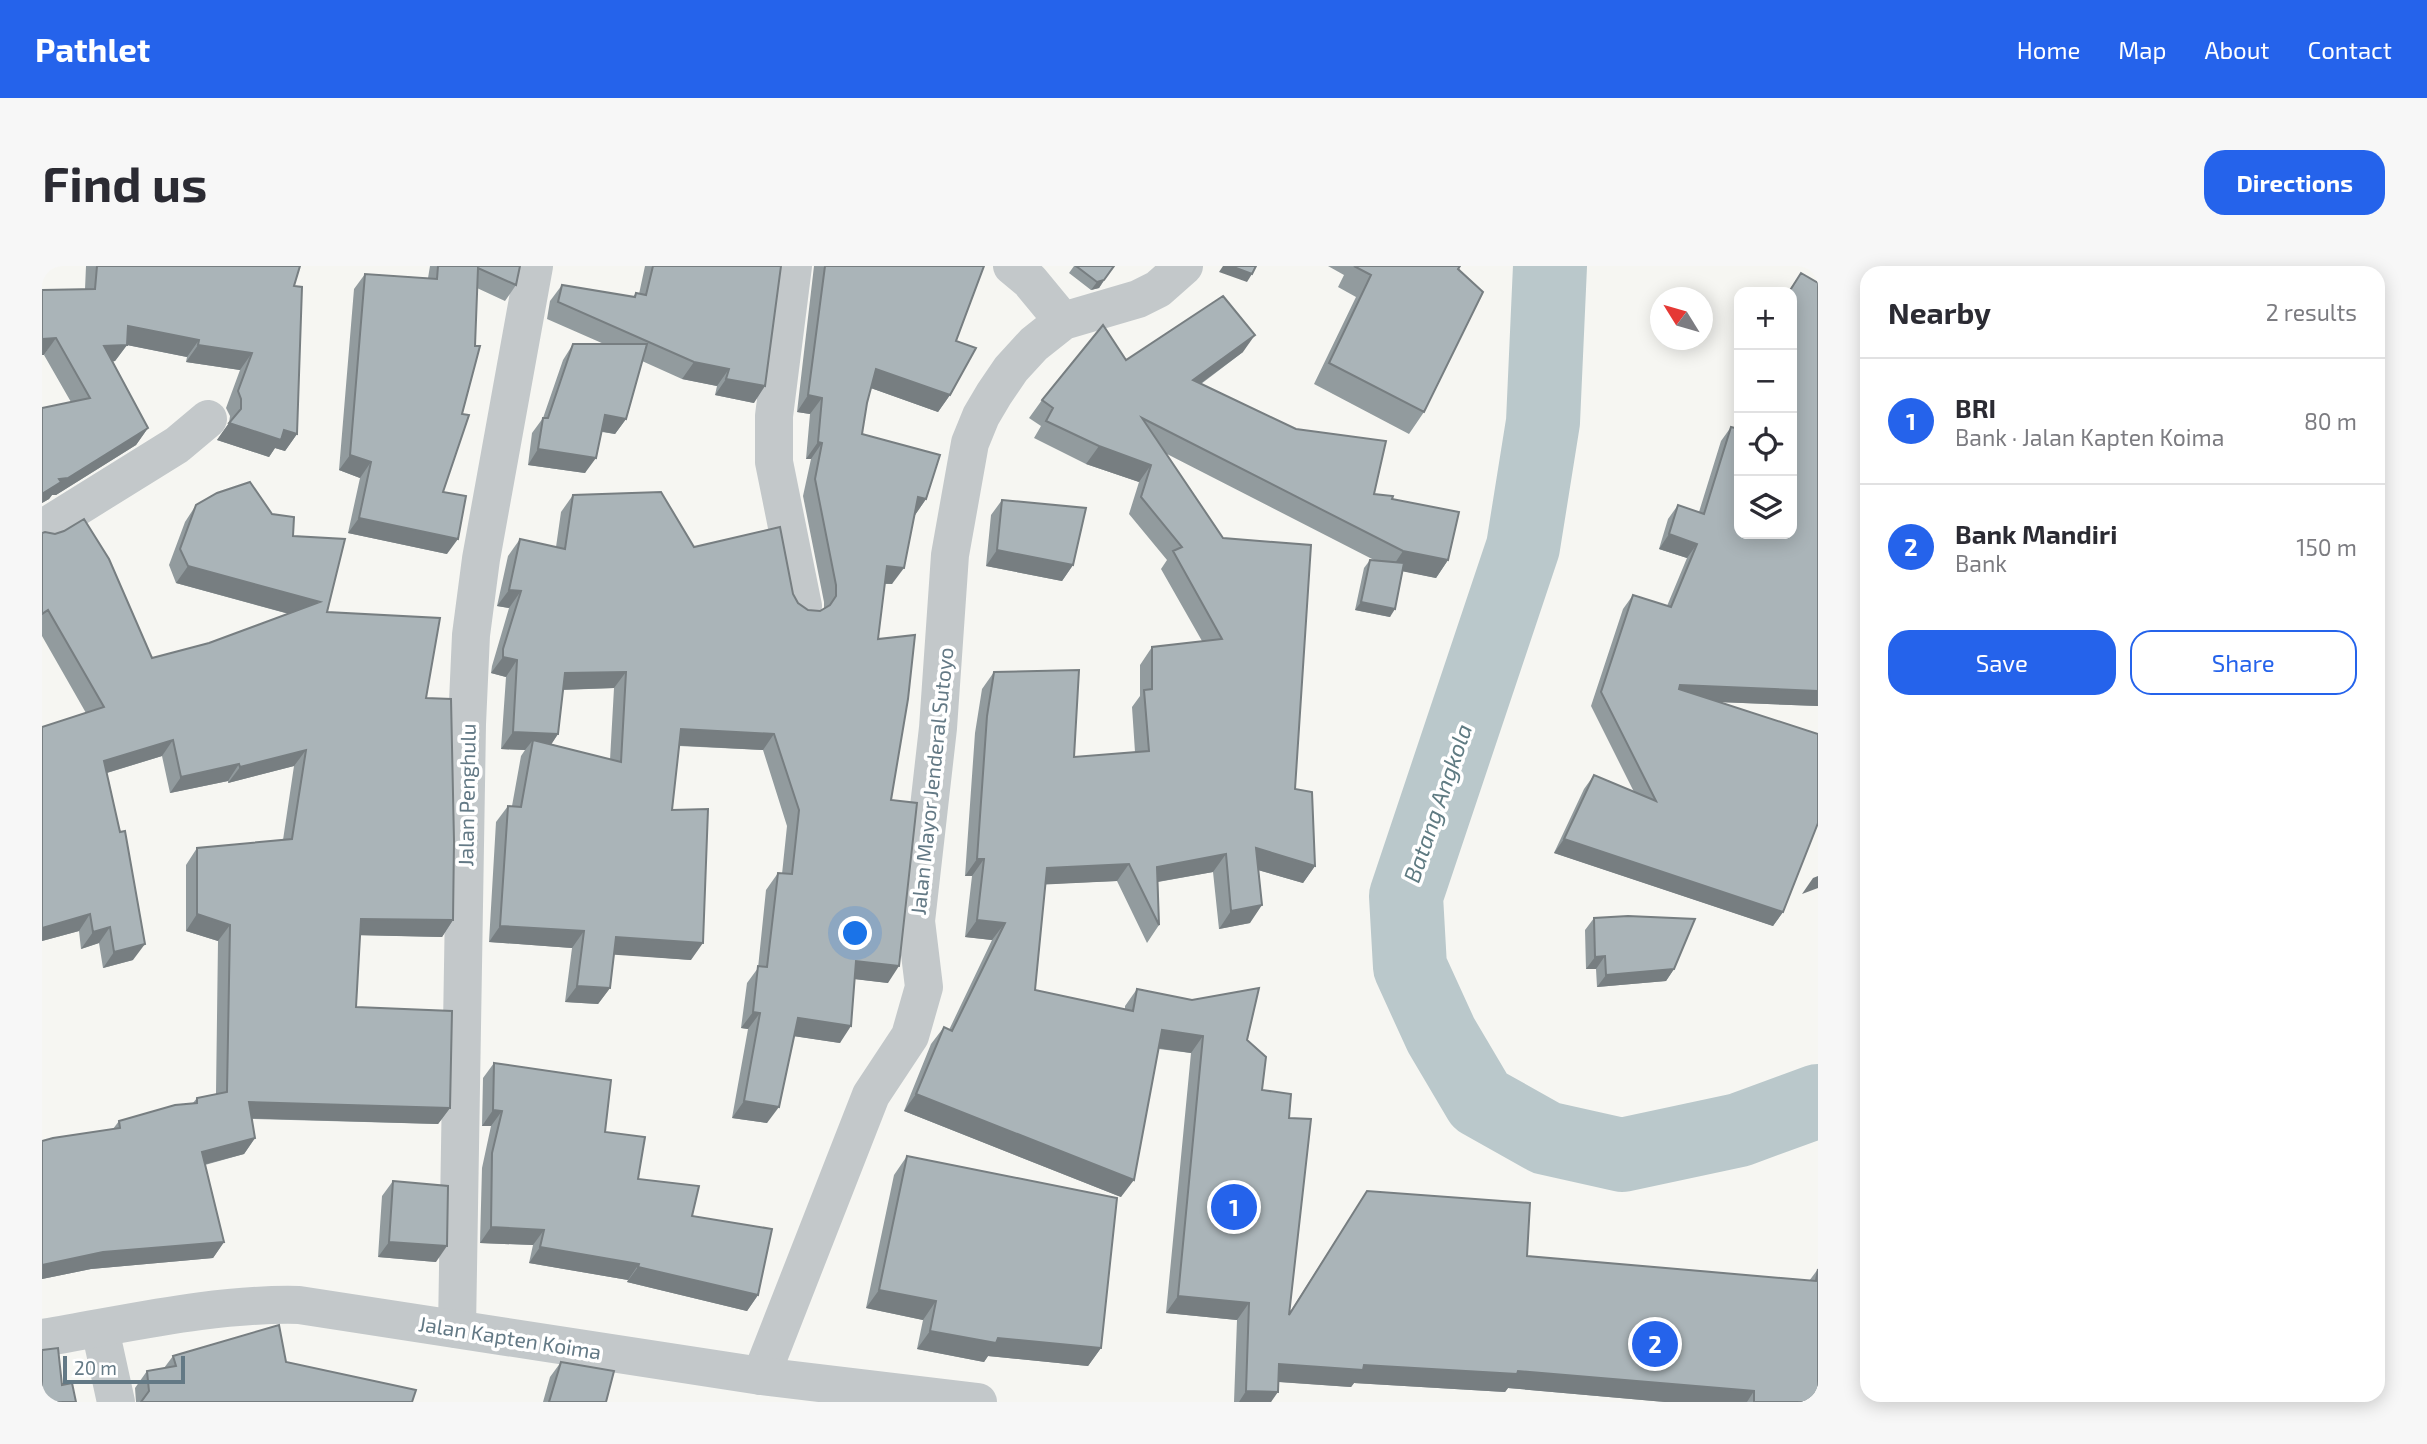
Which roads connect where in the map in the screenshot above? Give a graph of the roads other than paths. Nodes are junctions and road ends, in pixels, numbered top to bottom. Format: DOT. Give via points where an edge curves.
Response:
graph roads {
  1 [pos="534,266"];
  2 [pos="793,266"];
  3 [pos="1012,266"];
  4 [pos="1184,266"];
  5 [pos="1063,321"];
  6 [pos="208,419"];
  7 [pos="42,529"];
  8 [pos="803,606"];
  9 [pos="100,1329"];
  10 [pos="457,1329"];
  11 [pos="42,1338"];
  12 [pos="761,1376"];
  13 [pos="116,1402"];
  14 [pos="978,1402"];
  1 -- 10 [label="street, Jalan Penghulu" via="471,635"];
  2 -- 8 [label="street" via="774,416 774,462"];
  3 -- 5 [label="street"];
  4 -- 5 [label="street, Jalan Mayor Jenderal Sutoyo" via="1158,289 1138,299"];
  5 -- 12 [label="street, Jalan Mayor Jenderal Sutoyo" via="1011,369 970,443 950,555 938,728 916,921 924,987 910,1036 871,1094"];
  6 -- 7 [label="street" via="177,444"];
  9 -- 10 [label="street, Jalan Kapten Koima" via="268,1305"];
  9 -- 11 [label="street, Jalan Kapten Koima"];
  9 -- 13 [label="street"];
  10 -- 12 [label="street, Jalan Kapten Koima"];
  12 -- 14 [label="street, Jalan Kapten Koima"];
}
